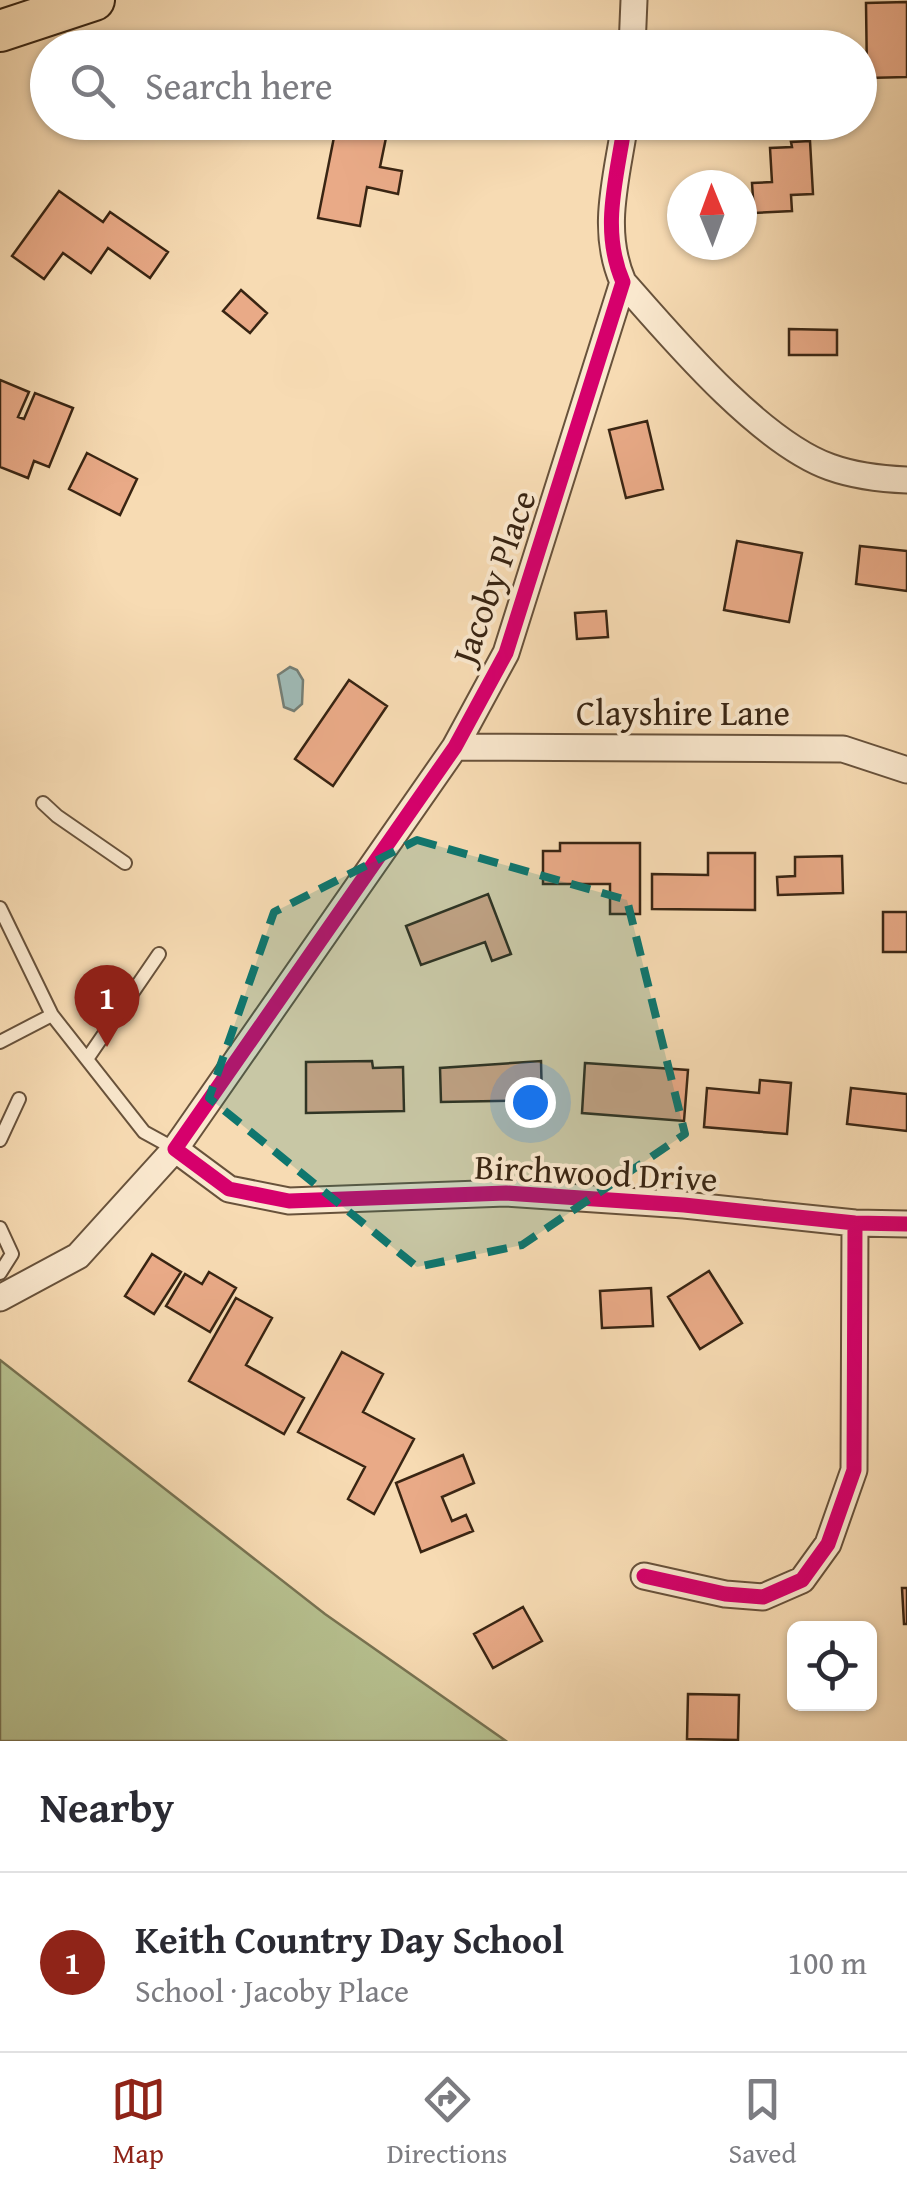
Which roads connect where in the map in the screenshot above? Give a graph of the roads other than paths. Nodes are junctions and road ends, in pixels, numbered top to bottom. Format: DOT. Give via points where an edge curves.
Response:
graph roads {
  1 [pos="94,0"];
  2 [pos="634,0"];
  3 [pos="633,30"];
  4 [pos="0,31"];
  5 [pos="622,140"];
  6 [pos="623,282"];
  7 [pos="907,480"];
  8 [pos="455,747"];
  9 [pos="907,770"];
  10 [pos="43,803"];
  11 [pos="124,863"];
  12 [pos="0,908"];
  13 [pos="159,954"];
  14 [pos="52,1014"];
  15 [pos="0,1042"];
  16 [pos="87,1059"];
  17 [pos="19,1099"];
  18 [pos="0,1140"];
  19 [pos="175,1149"];
  20 [pos="855,1224"];
  21 [pos="907,1224"];
  22 [pos="0,1228"];
  23 [pos="0,1273"];
  24 [pos="0,1298"];
  25 [pos="644,1576"];
  1 -- 4 [label="main road"];
  2 -- 3 [label="street"];
  5 -- 6 [label="street" via="610,228"];
  6 -- 7 [label="street" via="778,439 829,467"];
  6 -- 8 [label="street, Jacoby Place" via="506,653"];
  8 -- 9 [label="street, Clayshire Lane" via="843,750"];
  8 -- 19 [label="street, Jacoby Place"];
  10 -- 11 [label="lane"];
  12 -- 14 [label="lane"];
  13 -- 16 [label="lane"];
  14 -- 15 [label="lane"];
  14 -- 16 [label="lane"];
  16 -- 19 [label="lane" via="144,1132"];
  17 -- 18 [label="lane"];
  19 -- 20 [label="street, Birchwood Drive" via="230,1190 289,1201 506,1194"];
  19 -- 24 [label="street, Jacoby Place" via="78,1256"];
  20 -- 21 [label="street, Birchwood Drive"];
  20 -- 25 [label="street" via="854,1470 828,1544 802,1580 763,1597"];
  22 -- 23 [label="lane" via="12,1254"];
}
